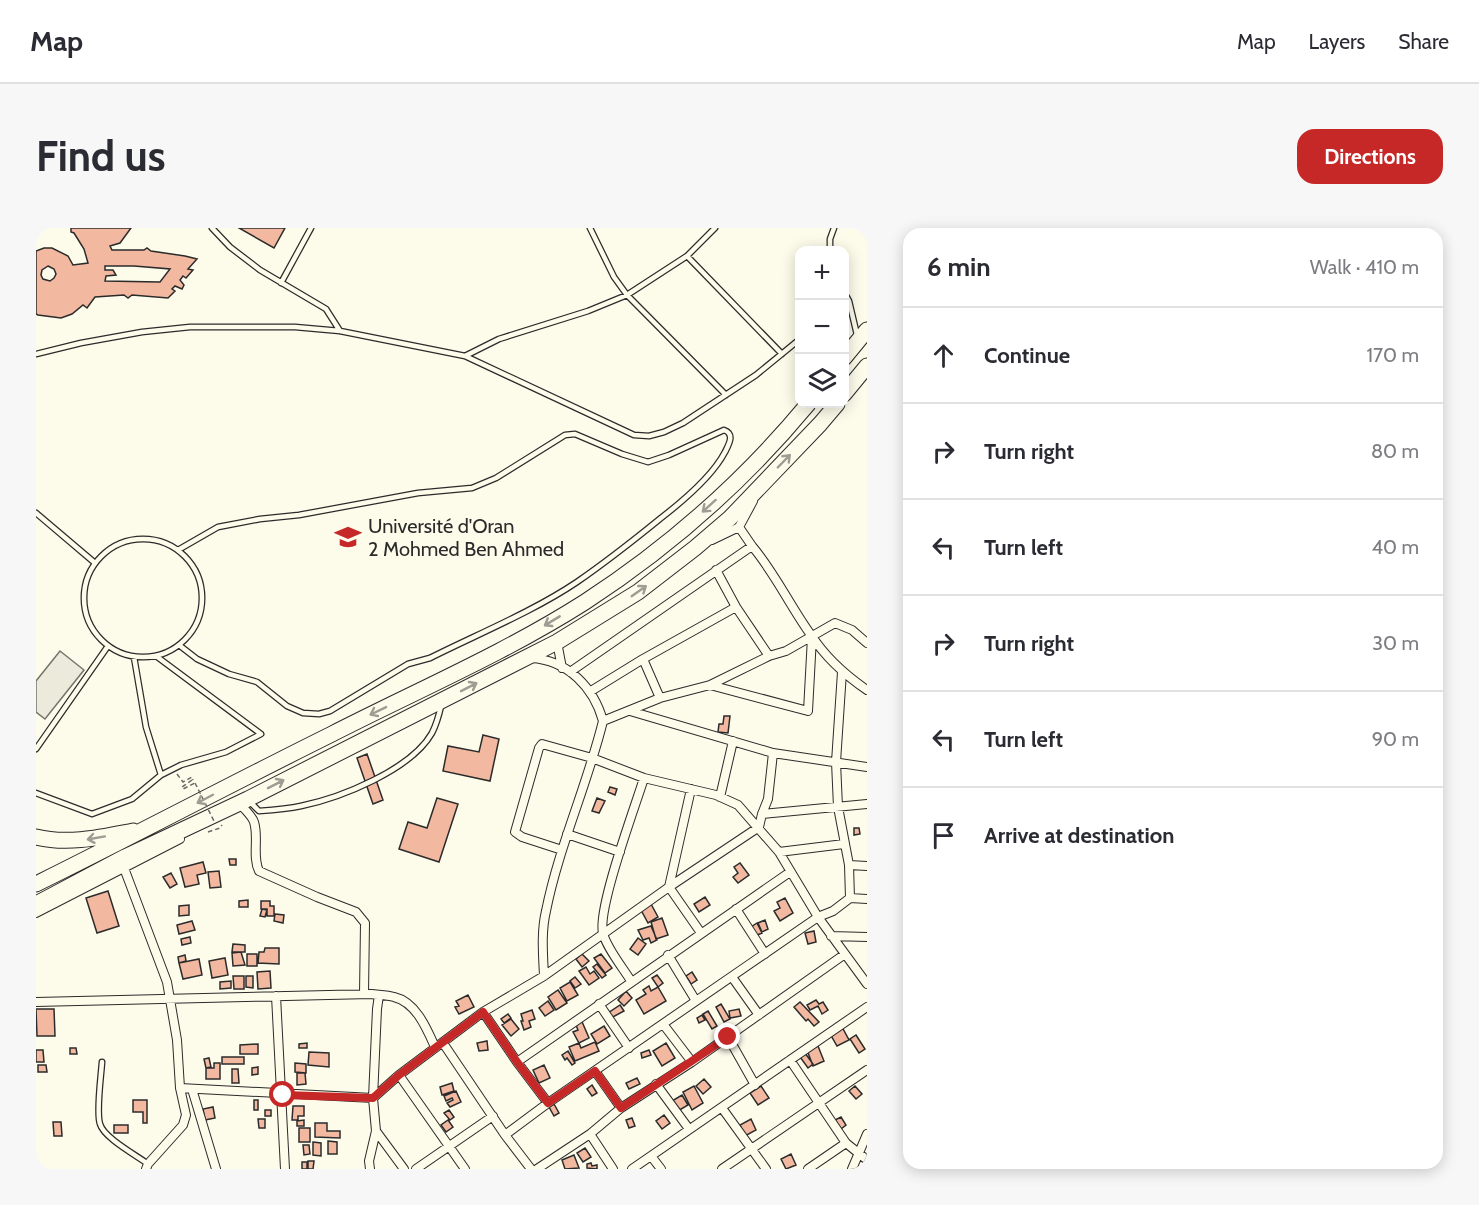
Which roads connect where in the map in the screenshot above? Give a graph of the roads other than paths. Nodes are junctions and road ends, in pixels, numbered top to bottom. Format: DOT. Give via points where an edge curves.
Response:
graph roads {
  1 [pos="212,228"];
  2 [pos="311,228"];
  3 [pos="590,228"];
  4 [pos="715,228"];
  5 [pos="834,228"];
  6 [pos="830,246"];
  7 [pos="687,256"];
  8 [pos="281,283"];
  9 [pos="627,295"];
  10 [pos="848,300"];
  11 [pos="340,331"];
  12 [pos="863,335"];
  13 [pos="795,343"];
  14 [pos="36,354"];
  15 [pos="782,354"];
  16 [pos="847,354"];
  17 [pos="465,356"];
  18 [pos="867,366"];
  19 [pos="849,388"];
  20 [pos="726,395"];
  21 [pos="804,408"];
  22 [pos="834,408"];
  23 [pos="757,489"];
  24 [pos="36,513"];
  25 [pos="739,527"];
  26 [pos="752,546"];
  27 [pos="695,548"];
  28 [pos="178,550"];
  29 [pos="95,563"];
  30 [pos="716,570"];
  31 [pos="736,607"];
  32 [pos="812,637"];
  33 [pos="557,642"];
  34 [pos="867,643"];
  35 [pos="179,645"];
  36 [pos="108,646"];
  37 [pos="156,656"];
  38 [pos="769,656"];
  39 [pos="134,657"];
  40 [pos="524,659"];
  41 [pos="643,659"];
  42 [pos="566,670"];
  43 [pos="842,672"];
  44 [pos="710,685"];
  45 [pos="867,690"];
  46 [pos="591,692"];
  47 [pos="660,698"];
  48 [pos="442,701"];
  49 [pos="630,711"];
  50 [pos="603,721"];
  51 [pos="733,741"];
  52 [pos="36,749"];
  53 [pos="773,753"];
  54 [pos="592,758"];
  55 [pos="836,762"];
  56 [pos="867,767"];
  57 [pos="161,775"];
  58 [pos="644,778"];
  59 [pos="691,789"];
  60 [pos="36,793"];
  61 [pos="720,797"];
  62 [pos="245,802"];
  63 [pos="867,804"];
  64 [pos="838,807"];
  65 [pos="762,814"];
  66 [pos="153,827"];
  67 [pos="759,827"];
  68 [pos="567,834"];
  69 [pos="36,837"];
  70 [pos="844,844"];
  71 [pos="562,850"];
  72 [pos="621,852"];
  73 [pos="779,852"];
  74 [pos="849,866"];
  75 [pos="867,866"];
  76 [pos="124,868"];
  77 [pos="790,872"];
  78 [pos="36,884"];
  79 [pos="669,887"];
  80 [pos="850,898"];
  81 [pos="867,899"];
  82 [pos="36,904"];
  83 [pos="736,909"];
  84 [pos="36,913"];
  85 [pos="818,917"];
  86 [pos="701,933"];
  87 [pos="603,935"];
  88 [pos="831,936"];
  89 [pos="867,937"];
  90 [pos="765,954"];
  91 [pos="846,954"];
  92 [pos="668,955"];
  93 [pos="544,976"];
  94 [pos="732,977"];
  95 [pos="865,980"];
  96 [pos="632,981"];
  97 [pos="364,994"];
  98 [pos="379,995"];
  99 [pos="276,996"];
  100 [pos="170,998"];
  101 [pos="696,1001"];
  102 [pos="36,1002"];
  103 [pos="599,1004"];
  104 [pos="867,1008"];
  105 [pos="483,1012"];
  106 [pos="759,1015"];
  107 [pos="663,1024"];
  108 [pos="728,1037"];
  109 [pos="439,1045"];
  110 [pos="629,1048"];
  111 [pos="790,1060"];
  112 [pos="102,1062"];
  113 [pos="517,1062"];
  114 [pos="692,1062"];
  115 [pos="867,1070"];
  116 [pos="595,1071"];
  117 [pos="399,1075"];
  118 [pos="656,1084"];
  119 [pos="755,1085"];
  120 [pos="180,1088"];
  121 [pos="192,1089"];
  122 [pos="283,1095"];
  123 [pos="373,1098"];
  124 [pos="548,1103"];
  125 [pos="818,1103"];
  126 [pos="621,1108"];
  127 [pos="722,1108"];
  128 [pos="493,1116"];
  129 [pos="689,1129"];
  130 [pos="376,1131"];
  131 [pos="590,1134"];
  132 [pos="867,1134"];
  133 [pos="505,1135"];
  134 [pos="846,1143"];
  135 [pos="450,1146"];
  136 [pos="751,1149"];
  137 [pos="651,1156"];
  138 [pos="863,1158"];
  139 [pos="147,1166"];
  140 [pos="216,1169"];
  141 [pos="285,1169"];
  142 [pos="370,1169"];
  143 [pos="404,1169"];
  144 [pos="416,1169"];
  145 [pos="465,1169"];
  146 [pos="531,1169"];
  147 [pos="537,1169"];
  148 [pos="613,1169"];
  149 [pos="632,1169"];
  150 [pos="661,1169"];
  151 [pos="722,1169"];
  152 [pos="766,1169"];
  153 [pos="808,1169"];
  154 [pos="852,1169"];
  1 -- 8 [label="lane" via="230,247"];
  2 -- 8 [label="lane"];
  3 -- 9 [label="lane"];
  4 -- 7 [label="lane"];
  5 -- 6 [label="lane"];
  7 -- 9 [label="lane"];
  7 -- 15 [label="lane"];
  8 -- 11 [label="lane" via="326,309"];
  9 -- 17 [label="lane" via="499,339"];
  9 -- 20 [label="lane"];
  10 -- 12 [label="lane"];
  11 -- 14 [label="lane" via="190,327 142,332"];
  11 -- 17 [label="lane"];
  12 -- 16 [label="highway"];
  13 -- 15 [label="lane"];
  15 -- 20 [label="lane"];
  17 -- 20 [label="lane" via="634,435 664,432"];
  18 -- 19 [label="highway"];
  21 -- 66 [label="highway, one-way" via="686,526 585,602"];
  23 -- 22 [label="highway, one-way"];
  23 -- 25 [label="street"];
  23 -- 27 [label="highway"];
  24 -- 29 [label="lane"];
  25 -- 26 [label="street"];
  25 -- 27 [label="street"];
  26 -- 30 [label="street"];
  26 -- 32 [label="street"];
  33 -- 27 [label="highway, one-way" via="638,592"];
  28 -- 29 [label="lane" via="143,538 125,541"];
  28 -- 35 [label="lane" via="200,579 202,597 196,624"];
  28 -- 35 [label="lane" via="218,527 418,493 472,488 496,478 565,435 576,434 648,462 724,430 731,435 722,457 692,493 578,581 430,658 408,664 330,711 319,714 286,706 257,682 196,659"];
  29 -- 36 [label="lane" via="86,579 83,598 86,616"];
  30 -- 31 [label="street"];
  30 -- 42 [label="street"];
  31 -- 38 [label="street"];
  31 -- 41 [label="street"];
  32 -- 34 [label="street" via="835,623 852,630"];
  32 -- 38 [label="street"];
  32 -- 43 [label="street"];
  32 -- 44 [label="street" via="808,711"];
  33 -- 40 [label="highway"];
  33 -- 42 [label="street"];
  35 -- 37 [label="lane"];
  36 -- 39 [label="lane"];
  36 -- 52 [label="lane"];
  37 -- 39 [label="lane"];
  37 -- 57 [label="lane" via="261,734 226,752"];
  38 -- 44 [label="street"];
  39 -- 57 [label="lane" via="146,727"];
  40 -- 42 [label="street" via="540,659"];
  48 -- 40 [label="highway, one-way"];
  41 -- 46 [label="street"];
  41 -- 47 [label="street"];
  42 -- 46 [label="street"];
  43 -- 45 [label="street"];
  43 -- 55 [label="street"];
  44 -- 47 [label="street"];
  46 -- 50 [label="street"];
  47 -- 49 [label="street"];
  62 -- 48 [label="highway, one-way"];
  48 -- 62 [label="lane" via="432,733 419,749 381,777 295,808 259,811"];
  49 -- 50 [label="street"];
  49 -- 51 [label="street"];
  50 -- 54 [label="street"];
  51 -- 53 [label="street"];
  51 -- 61 [label="street"];
  53 -- 55 [label="street"];
  53 -- 65 [label="street" via="768,799"];
  54 -- 58 [label="street"];
  54 -- 68 [label="street"];
  54 -- 71 [label="street" via="542,744 539,748 515,832"];
  55 -- 56 [label="street"];
  55 -- 64 [label="street"];
  57 -- 60 [label="lane" via="132,799 92,814"];
  58 -- 59 [label="street"];
  58 -- 72 [label="street"];
  59 -- 61 [label="street"];
  59 -- 79 [label="street"];
  61 -- 67 [label="street" via="738,805"];
  62 -- 76 [label="street"];
  62 -- 82 [label="highway" via="125,857"];
  62 -- 97 [label="street" via="254,819 259,871 356,912 365,923"];
  63 -- 64 [label="street"];
  64 -- 65 [label="street"];
  64 -- 70 [label="street"];
  65 -- 67 [label="street"];
  66 -- 69 [label="highway, one-way" via="88,839"];
  66 -- 78 [label="highway"];
  67 -- 73 [label="street"];
  67 -- 79 [label="street"];
  68 -- 71 [label="street"];
  68 -- 72 [label="street"];
  70 -- 73 [label="street"];
  70 -- 74 [label="street"];
  71 -- 93 [label="street" via="544,922"];
  72 -- 87 [label="street" via="603,913"];
  73 -- 77 [label="street"];
  74 -- 75 [label="street"];
  74 -- 80 [label="street"];
  76 -- 84 [label="street"];
  76 -- 100 [label="street"];
  77 -- 83 [label="street"];
  77 -- 85 [label="street"];
  79 -- 86 [label="street"];
  79 -- 87 [label="street"];
  80 -- 81 [label="street"];
  80 -- 85 [label="street"];
  83 -- 86 [label="street"];
  83 -- 90 [label="street"];
  85 -- 88 [label="street"];
  85 -- 90 [label="street"];
  86 -- 92 [label="street"];
  87 -- 93 [label="street"];
  87 -- 96 [label="street"];
  88 -- 89 [label="street"];
  88 -- 91 [label="street"];
  90 -- 94 [label="street"];
  91 -- 95 [label="street"];
  91 -- 106 [label="street"];
  92 -- 96 [label="street"];
  92 -- 101 [label="street"];
  93 -- 105 [label="street"];
  94 -- 101 [label="street"];
  94 -- 106 [label="street"];
  96 -- 103 [label="street"];
  97 -- 98 [label="street"];
  97 -- 99 [label="street"];
  98 -- 109 [label="street" via="410,1004"];
  98 -- 123 [label="street"];
  99 -- 100 [label="street"];
  99 -- 122 [label="street"];
  100 -- 102 [label="street"];
  100 -- 120 [label="street"];
  101 -- 107 [label="street"];
  103 -- 110 [label="street"];
  103 -- 113 [label="street"];
  104 -- 111 [label="street"];
  105 -- 109 [label="street"];
  105 -- 113 [label="street"];
  106 -- 108 [label="street"];
  107 -- 110 [label="street"];
  107 -- 114 [label="street"];
  108 -- 114 [label="street"];
  108 -- 119 [label="street"];
  109 -- 117 [label="street"];
  109 -- 128 [label="street"];
  110 -- 116 [label="street"];
  111 -- 119 [label="street"];
  111 -- 125 [label="street"];
  112 -- 139 [label="lane" via="101,1127"];
  113 -- 124 [label="street"];
  114 -- 118 [label="street"];
  115 -- 125 [label="street"];
  116 -- 124 [label="street"];
  116 -- 126 [label="street"];
  117 -- 123 [label="street"];
  117 -- 135 [label="street"];
  118 -- 126 [label="street"];
  118 -- 129 [label="street"];
  119 -- 127 [label="street"];
  120 -- 121 [label="street"];
  120 -- 139 [label="street" via="186,1115 183,1125"];
  121 -- 122 [label="street"];
  121 -- 140 [label="street"];
  122 -- 123 [label="street"];
  122 -- 141 [label="street"];
  123 -- 130 [label="street"];
  124 -- 133 [label="street"];
  125 -- 134 [label="street"];
  125 -- 136 [label="street"];
  126 -- 131 [label="street"];
  127 -- 129 [label="street"];
  127 -- 136 [label="street"];
  128 -- 133 [label="street"];
  128 -- 135 [label="street"];
  129 -- 137 [label="street"];
  130 -- 142 [label="street"];
  130 -- 143 [label="street"];
  131 -- 147 [label="street"];
  131 -- 148 [label="street"];
  132 -- 138 [label="street"];
  133 -- 146 [label="street"];
  134 -- 138 [label="street"];
  134 -- 153 [label="street"];
  135 -- 144 [label="street"];
  135 -- 145 [label="street"];
  136 -- 151 [label="street"];
  136 -- 152 [label="street"];
  137 -- 149 [label="street"];
  137 -- 150 [label="street"];
  138 -- 154 [label="street"];
}
